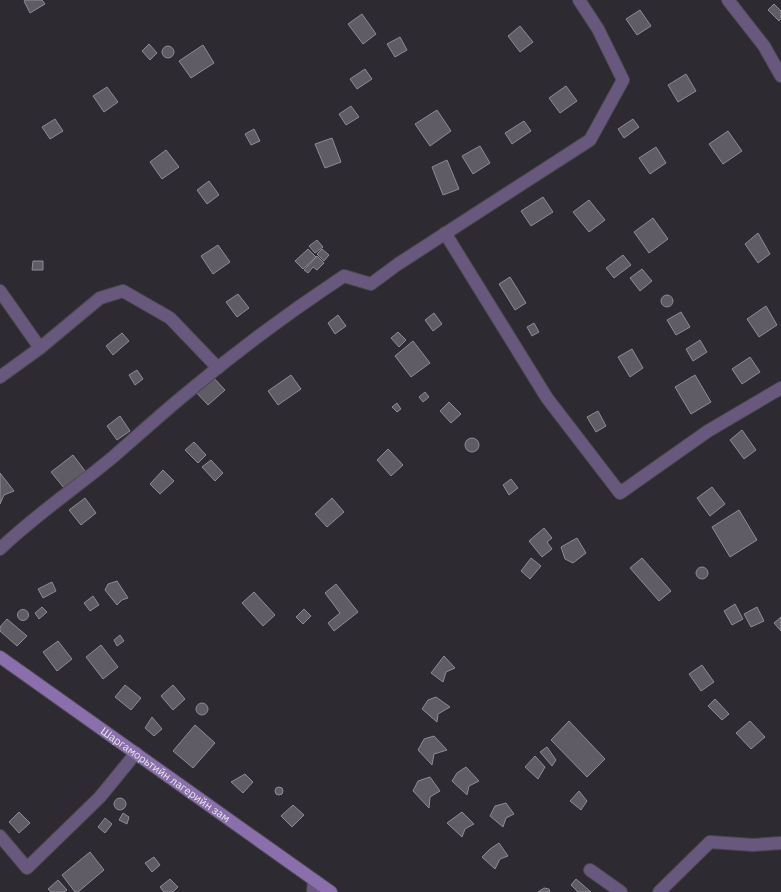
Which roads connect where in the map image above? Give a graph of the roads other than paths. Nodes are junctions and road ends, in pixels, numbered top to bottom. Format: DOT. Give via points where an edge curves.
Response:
graph roads {
  1 [pos="579,0"];
  2 [pos="728,0"];
  3 [pos="781,76"];
  4 [pos="445,233"];
  5 [pos="0,291"];
  6 [pos="40,348"];
  7 [pos="218,368"];
  8 [pos="0,377"];
  9 [pos="781,388"];
  10 [pos="0,549"];
  11 [pos="0,656"];
  12 [pos="136,753"];
  13 [pos="0,836"];
  14 [pos="781,843"];
  15 [pos="590,870"];
  16 [pos="314,886"];
  17 [pos="331,892"];
  18 [pos="621,892"];
  19 [pos="659,892"];
  1 -- 4 [label="street" via="598,29 623,80 590,140"];
  2 -- 3 [label="street" via="764,46"];
  4 -- 7 [label="street" via="371,284 344,276"];
  4 -- 9 [label="street" via="547,398 620,493 708,432"];
  5 -- 6 [label="street"];
  6 -- 7 [label="street" via="100,298 123,291 170,318"];
  6 -- 8 [label="street"];
  7 -- 10 [label="street"];
  11 -- 12 [label="street, Шаргаморьтийн лагерийн зам"];
  12 -- 13 [label="street" via="100,798 27,868"];
  12 -- 16 [label="street, Шаргаморьтийн лагерийн зам"];
  14 -- 19 [label="street" via="753,845 710,842"];
  15 -- 18 [label="street"];
  16 -- 17 [label="street, Шаргаморьтийн лагерийн зам"];
}
